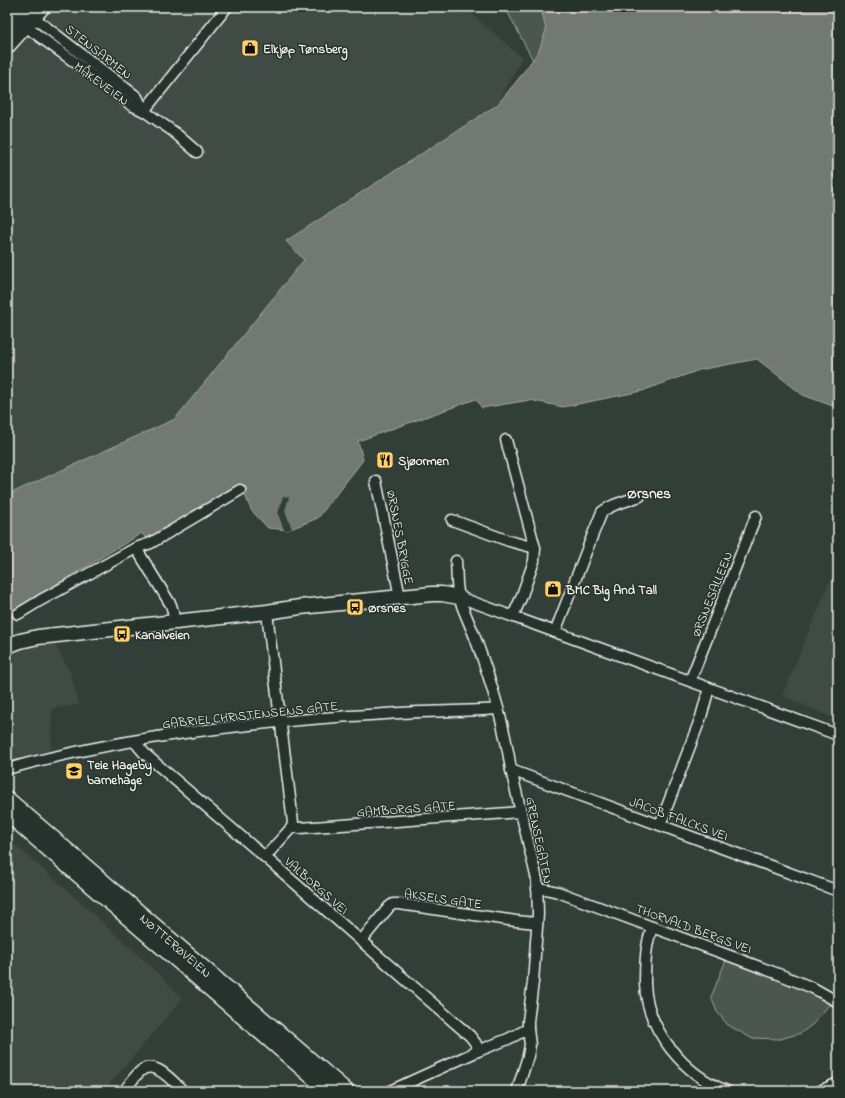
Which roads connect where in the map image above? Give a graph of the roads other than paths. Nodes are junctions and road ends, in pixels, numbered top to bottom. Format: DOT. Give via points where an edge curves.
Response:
graph roads {
  1 [pos="227,7"];
  2 [pos="21,14"];
  3 [pos="7,46"];
  4 [pos="144,110"];
  5 [pos="197,152"];
  6 [pos="506,440"];
  7 [pos="376,481"];
  8 [pos="240,490"];
  9 [pos="640,496"];
  10 [pos="756,516"];
  11 [pos="452,520"];
  12 [pos="136,548"];
  13 [pos="536,548"];
  14 [pos="456,561"];
  15 [pos="400,597"];
  16 [pos="459,597"];
  17 [pos="267,612"];
  18 [pos="18,614"];
  19 [pos="513,616"];
  20 [pos="174,622"];
  21 [pos="555,632"];
  22 [pos="7,646"];
  23 [pos="690,681"];
  24 [pos="709,688"];
  25 [pos="498,709"];
  26 [pos="281,722"];
  27 [pos="838,736"];
  28 [pos="134,741"];
  29 [pos="7,769"];
  30 [pos="511,770"];
  31 [pos="7,799"];
  32 [pos="521,812"];
  33 [pos="7,813"];
  34 [pos="660,825"];
  35 [pos="292,827"];
  36 [pos="265,857"];
  37 [pos="537,889"];
  38 [pos="838,891"];
  39 [pos="538,923"];
  40 [pos="652,927"];
  41 [pos="361,941"];
  42 [pos="838,1002"];
  43 [pos="528,1029"];
  44 [pos="478,1051"];
  45 [pos="838,1083"];
  46 [pos="124,1091"];
  47 [pos="183,1091"];
  48 [pos="329,1091"];
  49 [pos="346,1091"];
  50 [pos="390,1091"];
  51 [pos="518,1091"];
  52 [pos="727,1091"];
  53 [pos="820,1091"];
  1 -- 4 [label="street"];
  2 -- 3 [label="main road"];
  2 -- 4 [label="street, STENSARMEN" via="137,97"];
  4 -- 5 [label="street, MÅKEVEIEN"];
  6 -- 13 [label="street"];
  7 -- 15 [label="street, ØRSNES BRYGGE"];
  8 -- 12 [label="street" via="150,543"];
  9 -- 21 [label="street" via="602,512"];
  10 -- 23 [label="street, ØRSNESALLEEN"];
  11 -- 13 [label="street"];
  12 -- 18 [label="street"];
  12 -- 20 [label="street" via="171,605"];
  13 -- 19 [label="street" via="534,561"];
  14 -- 16 [label="street, GRENSEGATEN"];
  15 -- 16 [label="street" via="442,594"];
  15 -- 17 [label="street"];
  16 -- 19 [label="street"];
  16 -- 25 [label="street, GRENSEGATEN" via="477,642"];
  17 -- 20 [label="street"];
  17 -- 26 [label="street"];
  19 -- 21 [label="street"];
  20 -- 22 [label="street" via="38,637"];
  21 -- 23 [label="street"];
  23 -- 24 [label="street"];
  24 -- 27 [label="street"];
  24 -- 34 [label="street"];
  25 -- 26 [label="street, GABRIEL CHRISTENSENS GATE" via="363,715"];
  25 -- 30 [label="street, GRENSEGATEN"];
  26 -- 28 [label="street, GABRIEL CHRISTENSENS GATE"];
  26 -- 35 [label="street"];
  28 -- 29 [label="street, GABRIEL CHRISTENSENS GATE"];
  28 -- 36 [label="street, VALBORGS VEI" via="145,754"];
  30 -- 32 [label="street, GRENSEGATEN"];
  30 -- 34 [label="street, JACOB FALCKS VEI"];
  31 -- 49 [label="main road, NØTTERØVEIEN"];
  32 -- 35 [label="street, GAMBORGS GATE"];
  32 -- 37 [label="street, GRENSEGATEN"];
  33 -- 48 [label="main road, NØTTERØVEIEN"];
  34 -- 38 [label="street, JACOB FALCKS VEI"];
  35 -- 36 [label="street"];
  36 -- 41 [label="street, VALBORGS VEI"];
  37 -- 39 [label="street, GRENSEGATEN"];
  37 -- 40 [label="street, THORVALD BERGS VEI" via="558,892"];
  39 -- 41 [label="street, AKSELS GATE" via="393,904"];
  39 -- 43 [label="street, GRENSEGATEN"];
  40 -- 42 [label="street, THORVALD BERGS VEI" via="781,974"];
  40 -- 52 [label="street" via="645,966 645,984 655,1022 682,1062 705,1080"];
  41 -- 44 [label="street, VALBORGS VEI" via="470,1036"];
  43 -- 44 [label="street" via="508,1040"];
  43 -- 51 [label="street, GRENSEGATEN" via="530,1045"];
  44 -- 50 [label="street"];
  45 -- 53 [label="street"];
  46 -- 47 [label="street" via="141,1071 151,1067 161,1071"];
}
